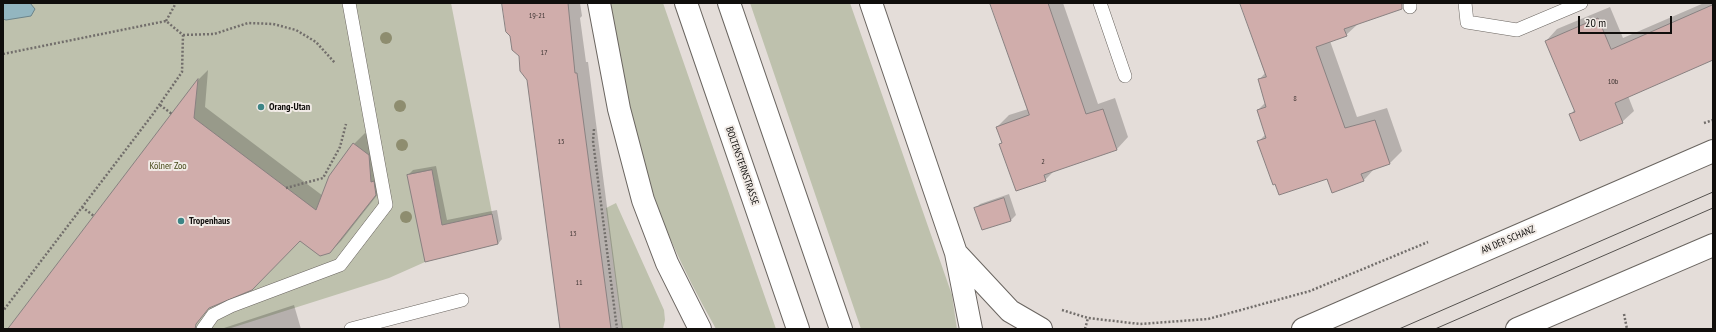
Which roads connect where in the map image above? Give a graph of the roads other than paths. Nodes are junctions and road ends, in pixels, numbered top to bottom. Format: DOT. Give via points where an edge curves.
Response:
graph roads {
  1 [pos="350,3"];
  2 [pos="599,3"];
  3 [pos="686,3"];
  4 [pos="729,3"];
  5 [pos="870,3"];
  6 [pos="1100,3"];
  7 [pos="1465,3"];
  8 [pos="1581,3"];
  9 [pos="1125,76"];
  10 [pos="1713,151"];
  11 [pos="1713,245"];
  12 [pos="956,253"];
  13 [pos="462,300"];
  14 [pos="203,329"];
  15 [pos="351,329"];
  16 [pos="699,329"];
  17 [pos="798,329"];
  18 [pos="840,329"];
  19 [pos="971,329"];
  20 [pos="1041,329"];
  21 [pos="1303,329"];
  22 [pos="1517,329"];
  1 -- 14 [label="lane" via="386,205 340,265 230,306 213,315"];
  2 -- 16 [label="main road" via="619,109 643,200 667,263"];
  3 -- 17 [label="main road, BOLTENSTERNSTRASSE"];
  4 -- 18 [label="main road"];
  5 -- 12 [label="main road"];
  6 -- 9 [label="lane"];
  7 -- 8 [label="lane" via="1467,22 1517,30"];
  10 -- 21 [label="main road, AN DER SCHANZ"];
  11 -- 22 [label="main road"];
  12 -- 19 [label="main road"];
  12 -- 20 [label="main road" via="1010,311"];
  13 -- 15 [label="lane"];
}
